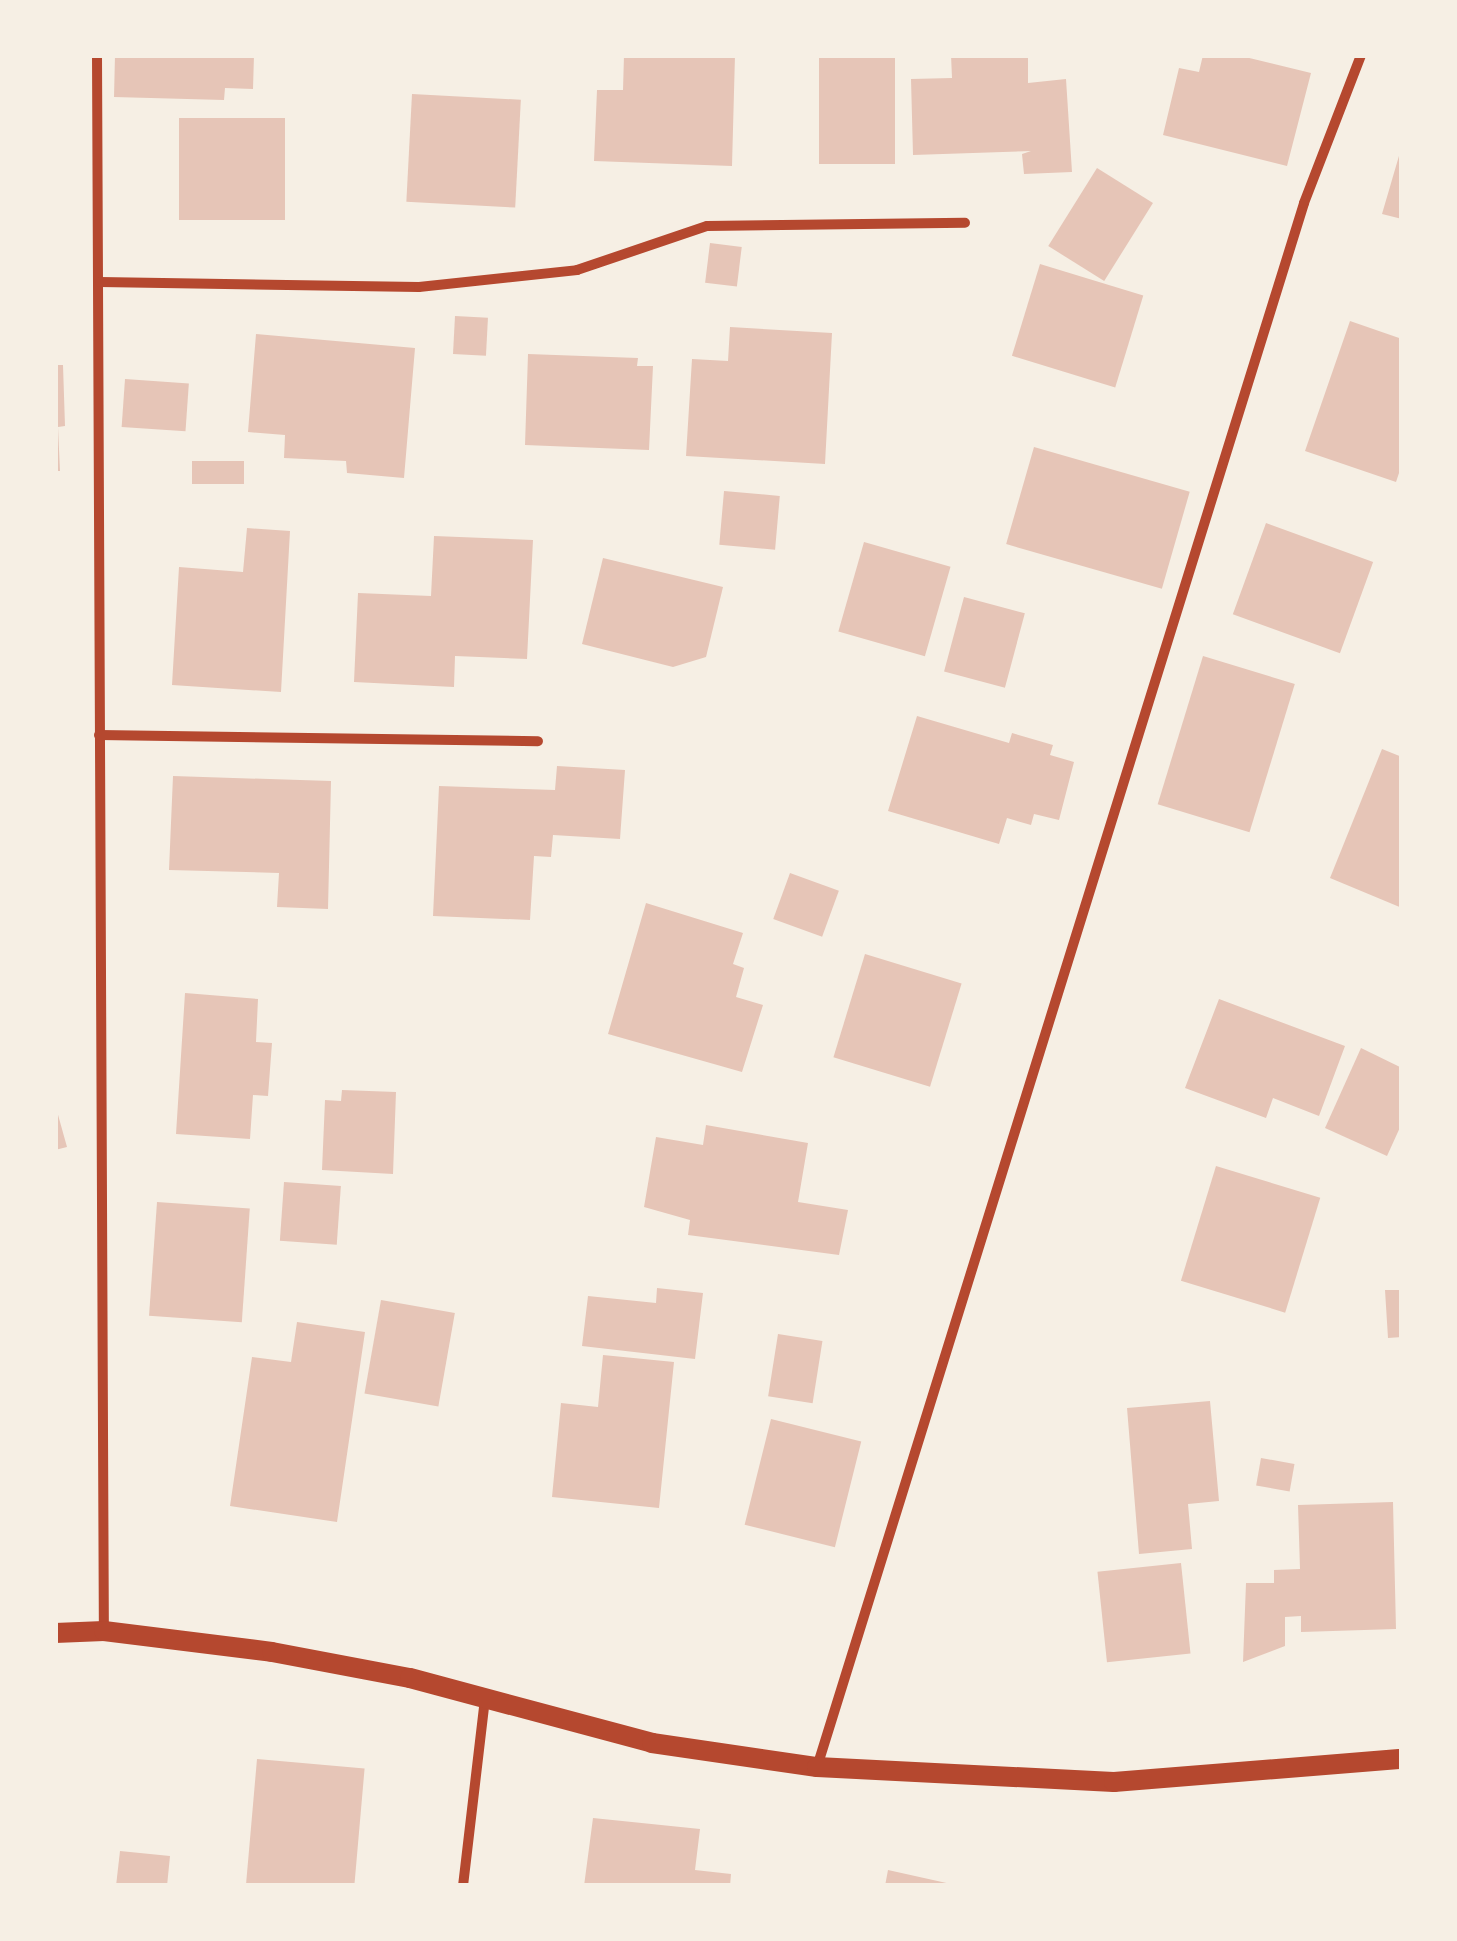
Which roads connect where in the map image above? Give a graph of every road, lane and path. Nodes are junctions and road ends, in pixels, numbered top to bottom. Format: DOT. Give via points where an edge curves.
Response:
graph roads {
  1 [pos="97,55"];
  2 [pos="1361,55"];
  3 [pos="965,224"];
  4 [pos="100,282"];
  5 [pos="99,735"];
  6 [pos="538,742"];
  7 [pos="104,1630"];
  8 [pos="55,1633"];
  9 [pos="486,1698"];
  10 [pos="1402,1759"];
  11 [pos="817,1767"];
  12 [pos="463,1886"];
  1 -- 4 [label="street"];
  2 -- 11 [label="street" via="1298,222"];
  3 -- 4 [label="street" via="706,226 577,270 419,288"];
  4 -- 5 [label="street"];
  5 -- 6 [label="street"];
  5 -- 7 [label="street"];
  7 -- 8 [label="main road"];
  7 -- 9 [label="main road" via="272,1652"];
  9 -- 11 [label="main road" via="652,1744"];
  9 -- 12 [label="street"];
  10 -- 11 [label="main road" via="1114,1782"];
}
